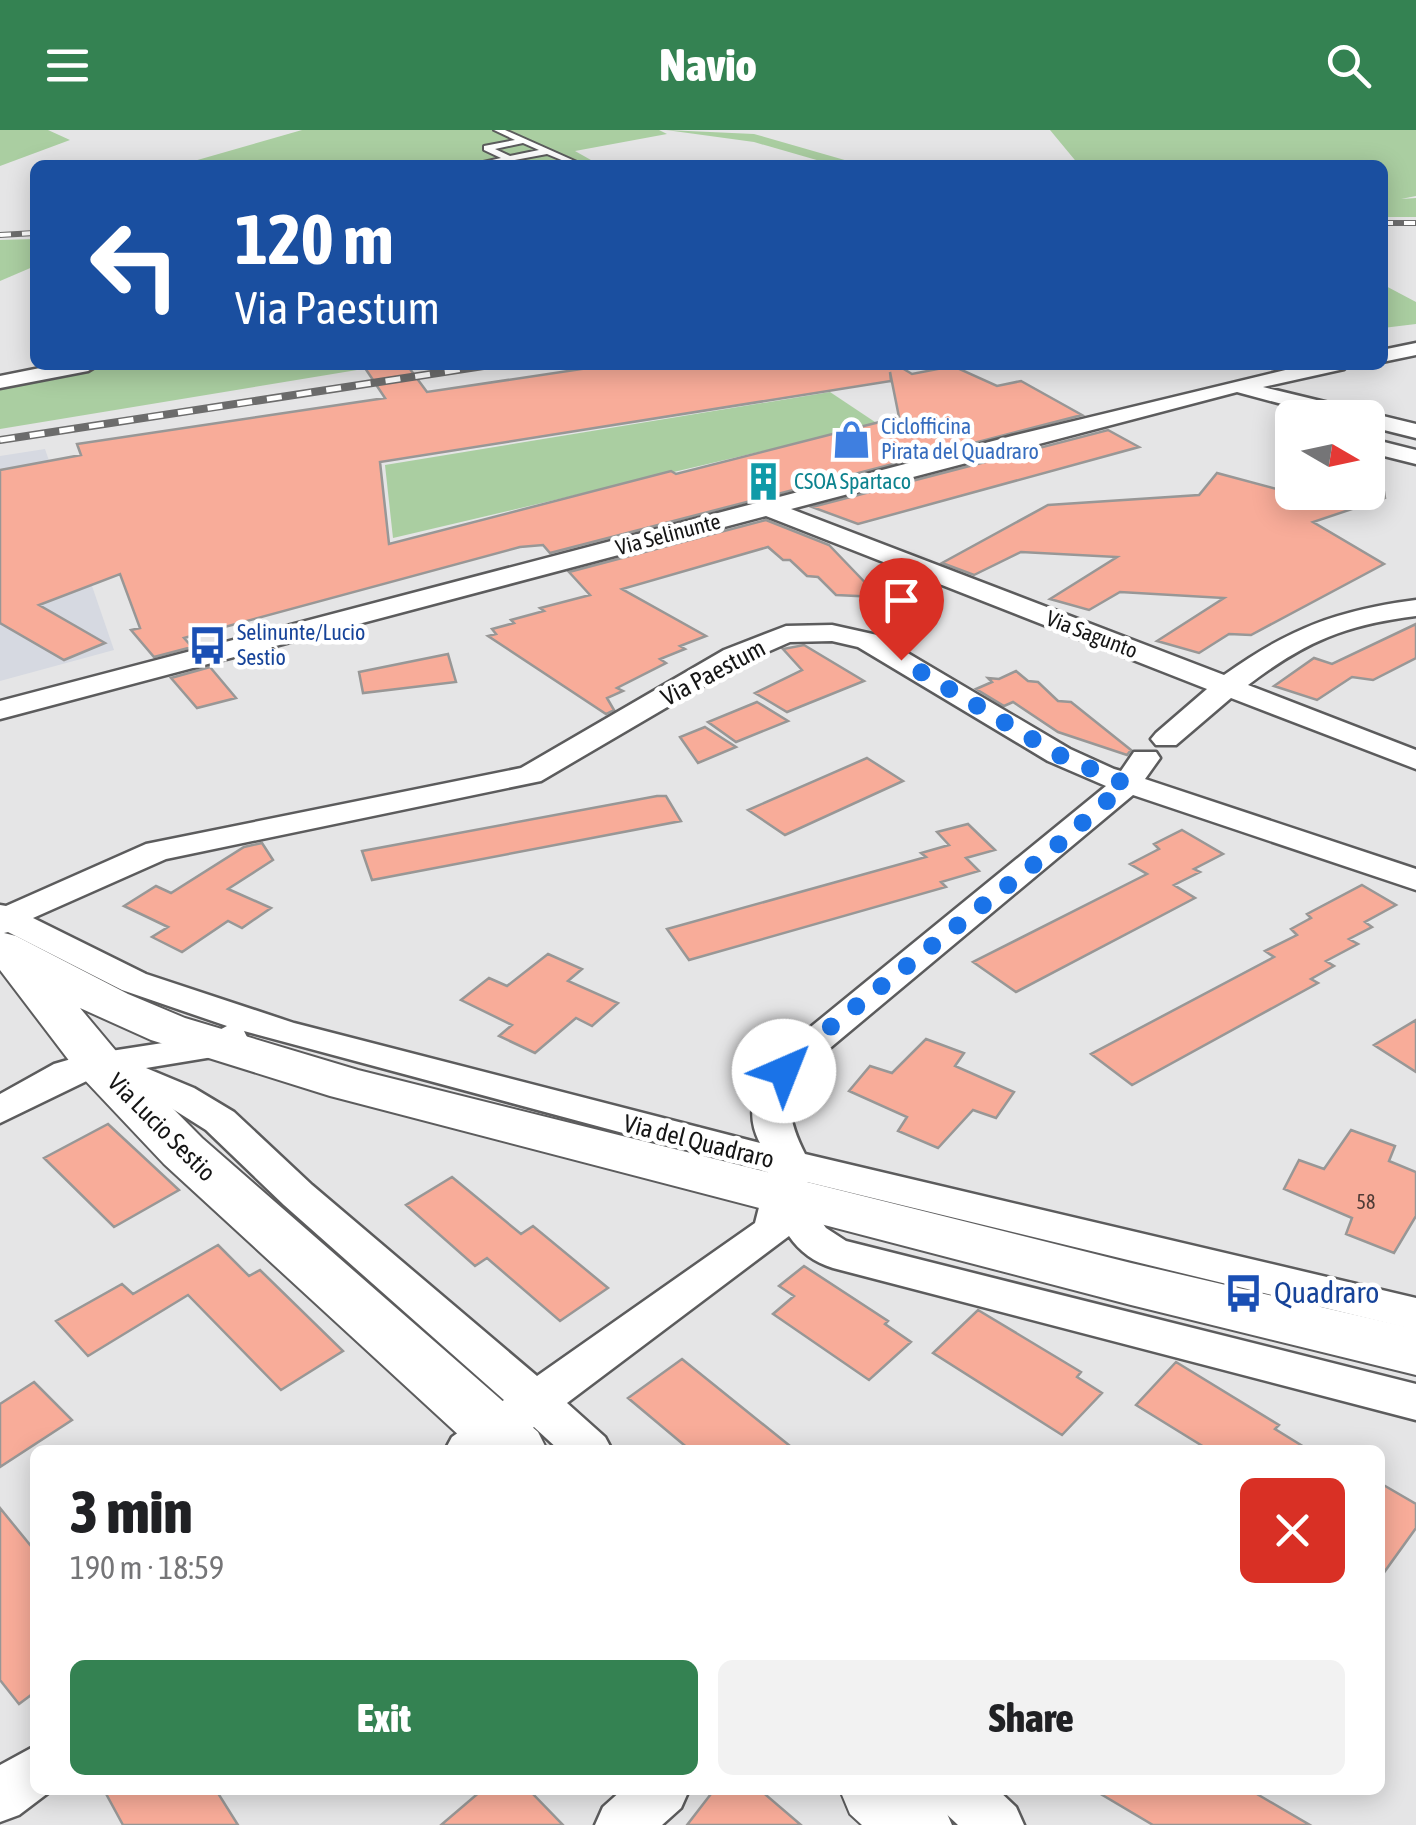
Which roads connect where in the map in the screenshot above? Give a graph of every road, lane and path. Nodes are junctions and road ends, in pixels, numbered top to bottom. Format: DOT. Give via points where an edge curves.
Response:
graph roads {
  1 [pos="498,130"];
  2 [pos="523,141"];
  3 [pos="544,152"];
  4 [pos="510,158"];
  5 [pos="500,160"];
  6 [pos="567,160"];
  7 [pos="1416,349"];
  8 [pos="1388,355"];
  9 [pos="62,370"];
  10 [pos="1313,370"];
  11 [pos="0,382"];
  12 [pos="1235,386"];
  13 [pos="1188,398"];
  14 [pos="1292,400"];
  15 [pos="1228,409"];
  16 [pos="1385,423"];
  17 [pos="1416,431"];
  18 [pos="1385,450"];
  19 [pos="1416,458"];
  20 [pos="768,508"];
  21 [pos="1416,608"];
  22 [pos="1225,686"];
  23 [pos="0,710"];
  24 [pos="1146,760"];
  25 [pos="1416,760"];
  26 [pos="1416,880"];
  27 [pos="4,932"];
  28 [pos="234,1034"];
  29 [pos="98,1063"];
  30 [pos="0,1110"];
  31 [pos="785,1180"];
  32 [pos="1199,1262"];
  33 [pos="1131,1284"];
  34 [pos="1404,1336"];
  35 [pos="467,1339"];
  36 [pos="453,1392"];
  37 [pos="1416,1402"];
  38 [pos="504,1432"];
  39 [pos="566,1445"];
  40 [pos="30,1775"];
  41 [pos="656,1795"];
  42 [pos="881,1795"];
  43 [pos="965,1795"];
  44 [pos="0,1797"];
  45 [pos="622,1825"];
  46 [pos="914,1825"];
  47 [pos="998,1825"];
  1 -- 2 [label="lane"];
  2 -- 3 [label="lane"];
  2 -- 4 [label="lane" via="487,148"];
  3 -- 4 [label="lane"];
  3 -- 6 [label="lane"];
  4 -- 5 [label="lane"];
  7 -- 8 [label="street"];
  9 -- 11 [label="street"];
  10 -- 12 [label="street, Via Selinunte"];
  12 -- 13 [label="street, Via Selinunte"];
  12 -- 14 [label="street"];
  13 -- 15 [label="street"];
  13 -- 20 [label="street, Via Selinunte"];
  16 -- 17 [label="street"];
  18 -- 19 [label="street"];
  20 -- 22 [label="street, Via Sagunto"];
  20 -- 23 [label="street, Via Selinunte"];
  21 -- 22 [label="street" via="1356,616 1317,630"];
  22 -- 24 [label="street"];
  22 -- 25 [label="street, Via Sagunto"];
  24 -- 26 [label="street, Via Paestum"];
  24 -- 27 [label="street, Via Paestum" via="1059,755 866,641 832,633 786,634 734,656 530,775 156,851 36,902"];
  24 -- 31 [label="street" via="792,1060 778,1082 770,1120"];
  27 -- 28 [label="main road, Via del Quadraro" via="139,1017"];
  27 -- 29 [label="main road"];
  28 -- 29 [label="street, Via del Quadraro"];
  28 -- 31 [label="main road, Via del Quadraro" via="348,1084"];
  29 -- 30 [label="street, Via del Quadraro"];
  29 -- 35 [label="street, Via Lucio Sestio" via="220,1121"];
  29 -- 36 [label="main road, Via Lucio Sestio" via="183,1152"];
  31 -- 32 [label="street, Via del Quadraro"];
  31 -- 33 [label="main road, Via del Quadraro"];
  31 -- 37 [label="street, Via del Quadraro" via="812,1238 833,1253"];
  31 -- 38 [label="street" via="780,1218 769,1233"];
  32 -- 33 [label="street"];
  32 -- 34 [label="street, Via del Quadraro" via="1335,1294"];
  33 -- 34 [label="main road, Via del Quadraro"];
  35 -- 36 [label="street"];
  35 -- 38 [label="street, Via Lucio Sestio"];
  36 -- 38 [label="main road, Via Lucio Sestio"];
  38 -- 39 [label="street, Via Lucio Sestio"];
  40 -- 44 [label="street"];
  41 -- 45 [label="street"];
  42 -- 46 [label="main road"];
  43 -- 47 [label="street"];
}
